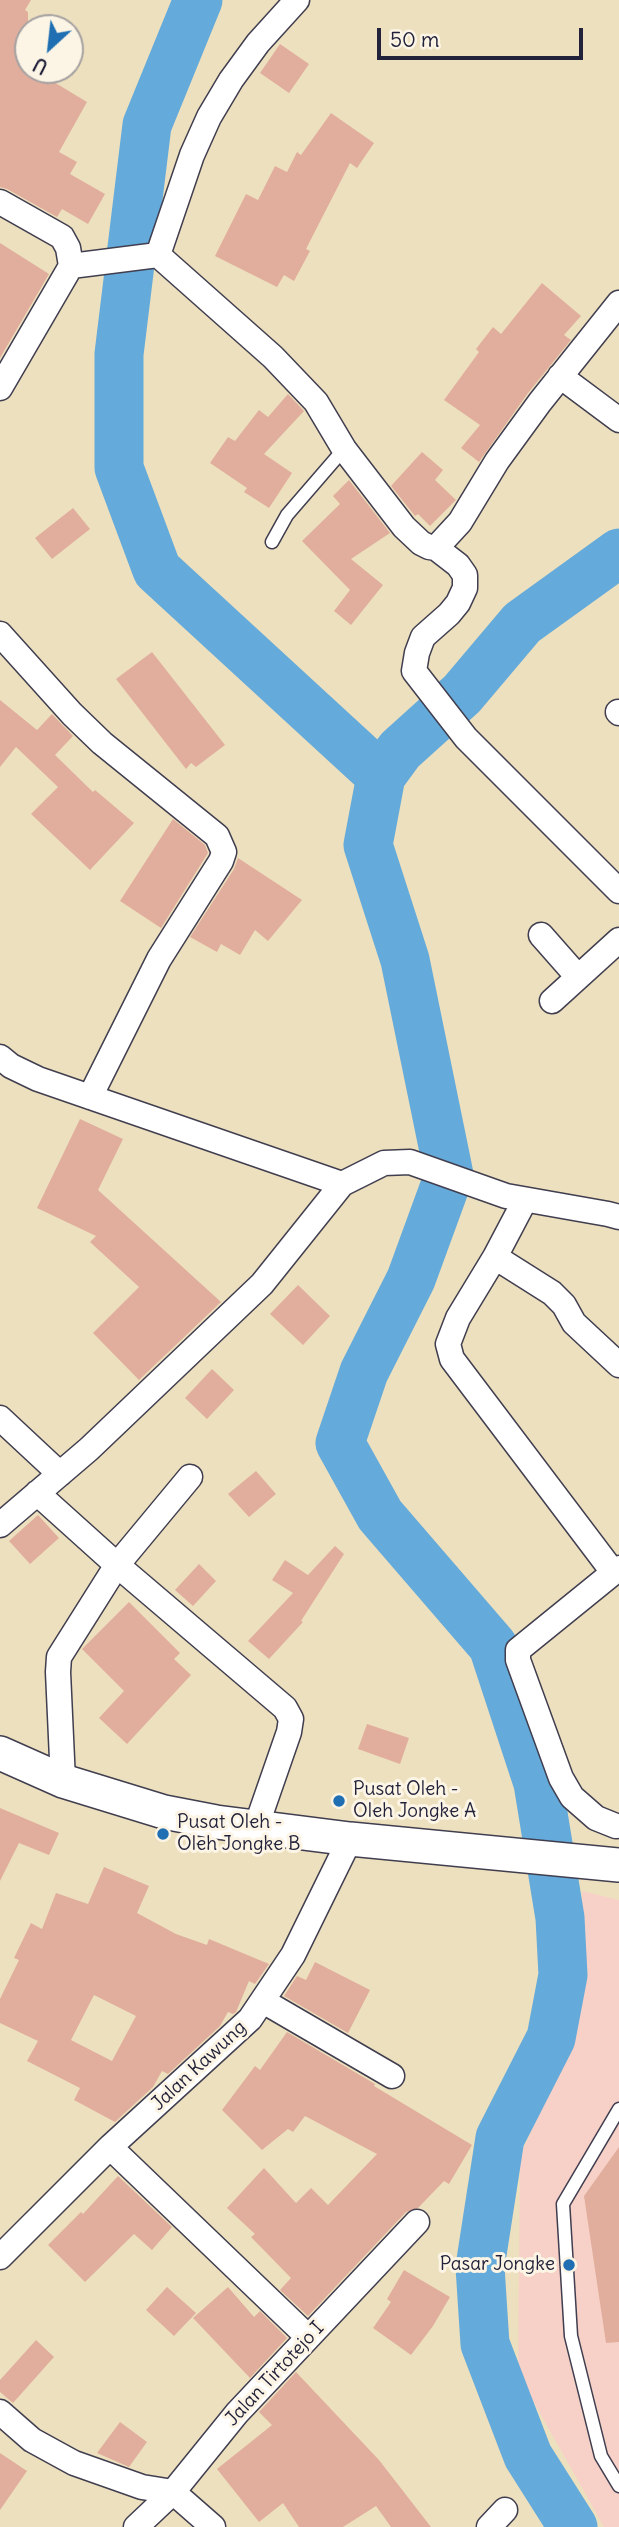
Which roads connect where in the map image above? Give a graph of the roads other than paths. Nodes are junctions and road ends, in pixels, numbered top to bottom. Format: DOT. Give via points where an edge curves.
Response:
graph roads {
  1 [pos="297,0"];
  2 [pos="0,202"];
  3 [pos="153,256"];
  4 [pos="78,265"];
  5 [pos="619,303"];
  6 [pos="3,376"];
  7 [pos="561,376"];
  8 [pos="619,420"];
  9 [pos="344,449"];
  10 [pos="272,542"];
  11 [pos="436,548"];
  12 [pos="0,634"];
  13 [pos="619,891"];
  14 [pos="541,936"];
  15 [pos="619,940"];
  16 [pos="578,977"];
  17 [pos="552,1001"];
  18 [pos="0,1058"];
  19 [pos="90,1097"];
  20 [pos="342,1184"];
  21 [pos="525,1200"];
  22 [pos="619,1217"];
  23 [pos="495,1257"];
  24 [pos="619,1365"];
  25 [pos="0,1418"];
  26 [pos="60,1474"];
  27 [pos="190,1477"];
  28 [pos="37,1493"];
  29 [pos="0,1525"];
  30 [pos="117,1565"];
  31 [pos="616,1570"];
  32 [pos="1,1756"];
  33 [pos="63,1781"];
  34 [pos="617,1823"];
  35 [pos="256,1827"];
  36 [pos="350,1839"];
  37 [pos="608,1864"];
  38 [pos="263,2001"];
  39 [pos="392,2076"];
  40 [pos="619,2109"];
  41 [pos="110,2147"];
  42 [pos="417,2222"];
  43 [pos="0,2257"];
  44 [pos="308,2337"];
  45 [pos="0,2412"];
  46 [pos="619,2486"];
  47 [pos="173,2492"];
  48 [pos="136,2527"];
  49 [pos="213,2527"];
  1 -- 3 [label="street" via="258,43 209,117"];
  2 -- 4 [label="street" via="62,237"];
  3 -- 4 [label="street"];
  3 -- 9 [label="street" via="274,357 316,402"];
  4 -- 6 [label="street"];
  5 -- 7 [label="street"];
  7 -- 8 [label="street"];
  7 -- 11 [label="street" via="496,461 460,523"];
  9 -- 10 [label="lane" via="287,515"];
  9 -- 11 [label="street" via="404,527 421,543"];
  11 -- 13 [label="street" via="458,565 465,575 465,589 449,614 423,637 414,671 454,724"];
  12 -- 19 [label="street" via="82,724 217,836 224,852 159,958"];
  14 -- 16 [label="street"];
  15 -- 16 [label="street"];
  16 -- 17 [label="street"];
  18 -- 19 [label="street" via="38,1079"];
  19 -- 20 [label="street"];
  20 -- 21 [label="street" via="384,1163 410,1162"];
  20 -- 26 [label="street" via="262,1284"];
  21 -- 22 [label="street"];
  21 -- 23 [label="street"];
  23 -- 24 [label="street" via="552,1293 574,1323"];
  23 -- 31 [label="street" via="458,1318 448,1344 452,1359"];
  25 -- 26 [label="street"];
  26 -- 28 [label="street"];
  27 -- 30 [label="street"];
  28 -- 29 [label="street"];
  28 -- 30 [label="street"];
  30 -- 33 [label="street" via="59,1657"];
  30 -- 35 [label="street" via="285,1708 291,1719"];
  31 -- 34 [label="street" via="522,1645 518,1660 572,1797 596,1818"];
  32 -- 33 [label="main road"];
  33 -- 35 [label="main road" via="164,1812"];
  34 -- 37 [label="street"];
  35 -- 36 [label="main road"];
  36 -- 37 [label="main road"];
  36 -- 38 [label="street, Jalan Kawung" via="293,1955"];
  38 -- 39 [label="street"];
  38 -- 41 [label="street, Jalan Kawung" via="250,2019"];
  40 -- 46 [label="lane" via="563,2204 571,2336 601,2456"];
  41 -- 43 [label="street, Jalan Kawung"];
  41 -- 44 [label="street"];
  42 -- 44 [label="street, Jalan Tirtotejo I"];
  44 -- 47 [label="street, Jalan Tirtotejo I" via="237,2413"];
  45 -- 47 [label="street" via="32,2440 74,2463 142,2487"];
  47 -- 48 [label="street, Jalan Tirtotejo I"];
  47 -- 49 [label="street"];
}
